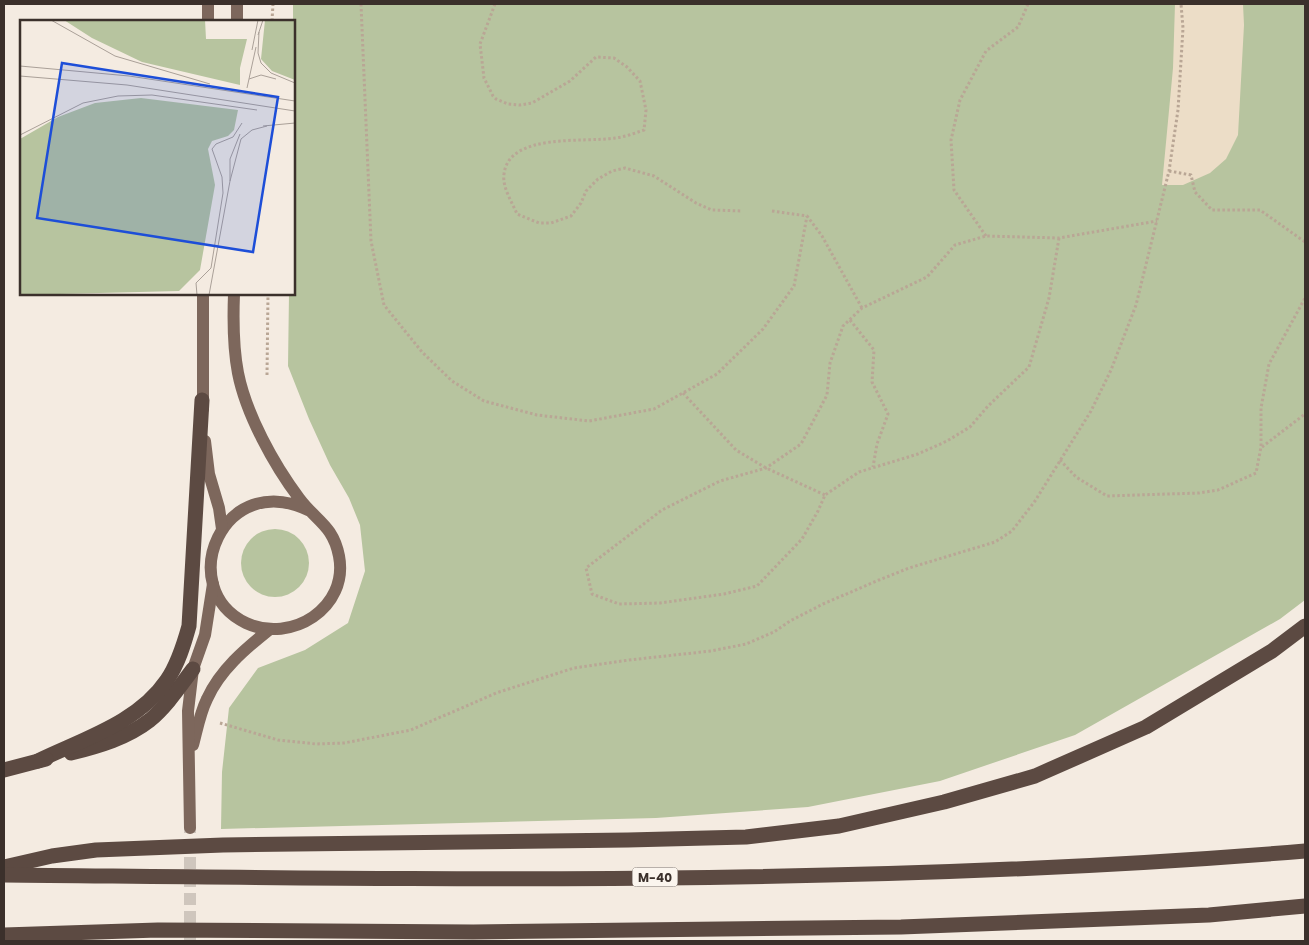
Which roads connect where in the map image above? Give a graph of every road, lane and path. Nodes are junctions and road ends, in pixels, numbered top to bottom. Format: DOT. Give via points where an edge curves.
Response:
graph roads {
  1 [pos="208,4"];
  2 [pos="237,4"];
  3 [pos="273,4"];
  4 [pos="361,4"];
  5 [pos="495,4"];
  6 [pos="1028,4"];
  7 [pos="1181,4"];
  8 [pos="208,20"];
  9 [pos="237,20"];
  10 [pos="272,20"];
  11 [pos="1169,172"];
  12 [pos="742,211"];
  13 [pos="772,211"];
  14 [pos="807,216"];
  15 [pos="1157,222"];
  16 [pos="986,236"];
  17 [pos="1059,238"];
  18 [pos="1305,242"];
  19 [pos="203,295"];
  20 [pos="234,295"];
  21 [pos="268,295"];
  22 [pos="1305,298"];
  23 [pos="862,308"];
  24 [pos="850,320"];
  25 [pos="267,375"];
  26 [pos="683,393"];
  27 [pos="202,400"];
  28 [pos="1305,414"];
  29 [pos="1261,447"];
  30 [pos="1060,460"];
  31 [pos="873,467"];
  32 [pos="766,468"];
  33 [pos="825,495"];
  34 [pos="310,511"];
  35 [pos="222,529"];
  36 [pos="214,584"];
  37 [pos="1305,626"];
  38 [pos="270,630"];
  39 [pos="193,669"];
  40 [pos="220,723"];
  41 [pos="190,756"];
  42 [pos="38,761"];
  43 [pos="4,770"];
  44 [pos="190,828"];
  45 [pos="1305,851"];
  46 [pos="4,867"];
  47 [pos="4,875"];
  48 [pos="1305,906"];
  49 [pos="158,930"];
  50 [pos="4,935"];
  51 [pos="248,941"];
  1 -- 8 [label="main road"];
  2 -- 9 [label="main road"];
  3 -- 10 [label="path"];
  4 -- 26 [label="path" via="371,241 384,305 422,352 452,381 484,401 536,414 589,421 654,409"];
  5 -- 12 [label="path" via="480,44 484,78 496,99 508,104 532,103 570,81 596,57 614,58 640,81 646,110 644,130 617,138 553,142 519,150 507,164 504,175 517,214 539,223 551,223 570,216 598,179 625,168 654,176 712,210"];
  6 -- 16 [label="path" via="1018,27 986,51 960,100 951,140 954,190"];
  7 -- 11 [label="path" via="1178,110"];
  11 -- 15 [label="path"];
  11 -- 18 [label="path" via="1191,175 1195,192 1212,210 1260,210"];
  13 -- 14 [label="path"];
  14 -- 23 [label="path" via="822,236"];
  14 -- 26 [label="path" via="794,286 763,329 717,374"];
  15 -- 17 [label="path"];
  15 -- 30 [label="path" via="1136,306 1111,370 1091,411"];
  16 -- 17 [label="path"];
  16 -- 23 [label="path" via="955,245 927,277"];
  17 -- 31 [label="path" via="1048,298 1029,366 970,427 918,454"];
  19 -- 27 [label="main road"];
  20 -- 34 [label="main road" via="238,374 252,418 271,456"];
  21 -- 25 [label="path"];
  22 -- 29 [label="path" via="1269,364 1261,408"];
  23 -- 24 [label="path"];
  24 -- 31 [label="path" via="874,350 872,382 888,414"];
  24 -- 32 [label="path" via="843,326 830,362 827,395 801,444"];
  26 -- 32 [label="path" via="736,450"];
  27 -- 35 [label="main road" via="209,474"];
  27 -- 42 [label="highway" via="189,626 176,662 150,700 120,722"];
  28 -- 29 [label="path"];
  29 -- 30 [label="path" via="1256,472 1218,490 1200,492 1107,496 1076,476"];
  30 -- 40 [label="path" via="1012,531 995,542 879,580 823,604 746,644 574,668 496,693 411,730 344,743 278,740"];
  31 -- 33 [label="path" via="859,472"];
  32 -- 33 [label="path"];
  32 -- 33 [label="path" via="720,482 662,510 586,568 592,594 619,604 660,603 757,586 802,539"];
  34 -- 35 [label="main road" via="294,503 254,504 242,510"];
  34 -- 38 [label="main road" via="324,523 334,539 339,577 333,595 307,622"];
  35 -- 36 [label="main road" via="212,554"];
  36 -- 38 [label="main road" via="218,596 235,615"];
  36 -- 39 [label="main road" via="205,635"];
  37 -- 46 [label="highway" via="1272,651 1146,727 1035,776 944,802 840,826 746,837 96,850"];
  38 -- 41 [label="main road" via="244,651 216,682 206,700"];
  39 -- 41 [label="main road" via="188,711"];
  39 -- 42 [label="highway" via="150,720 135,730 116,740"];
  41 -- 44 [label="main road"];
  42 -- 43 [label="highway"];
  45 -- 47 [label="highway, M-40" via="905,874 440,879"];
  48 -- 49 [label="highway" via="1209,915 901,927 473,932"];
  49 -- 50 [label="highway"];
  49 -- 51 [label="highway"];
}
